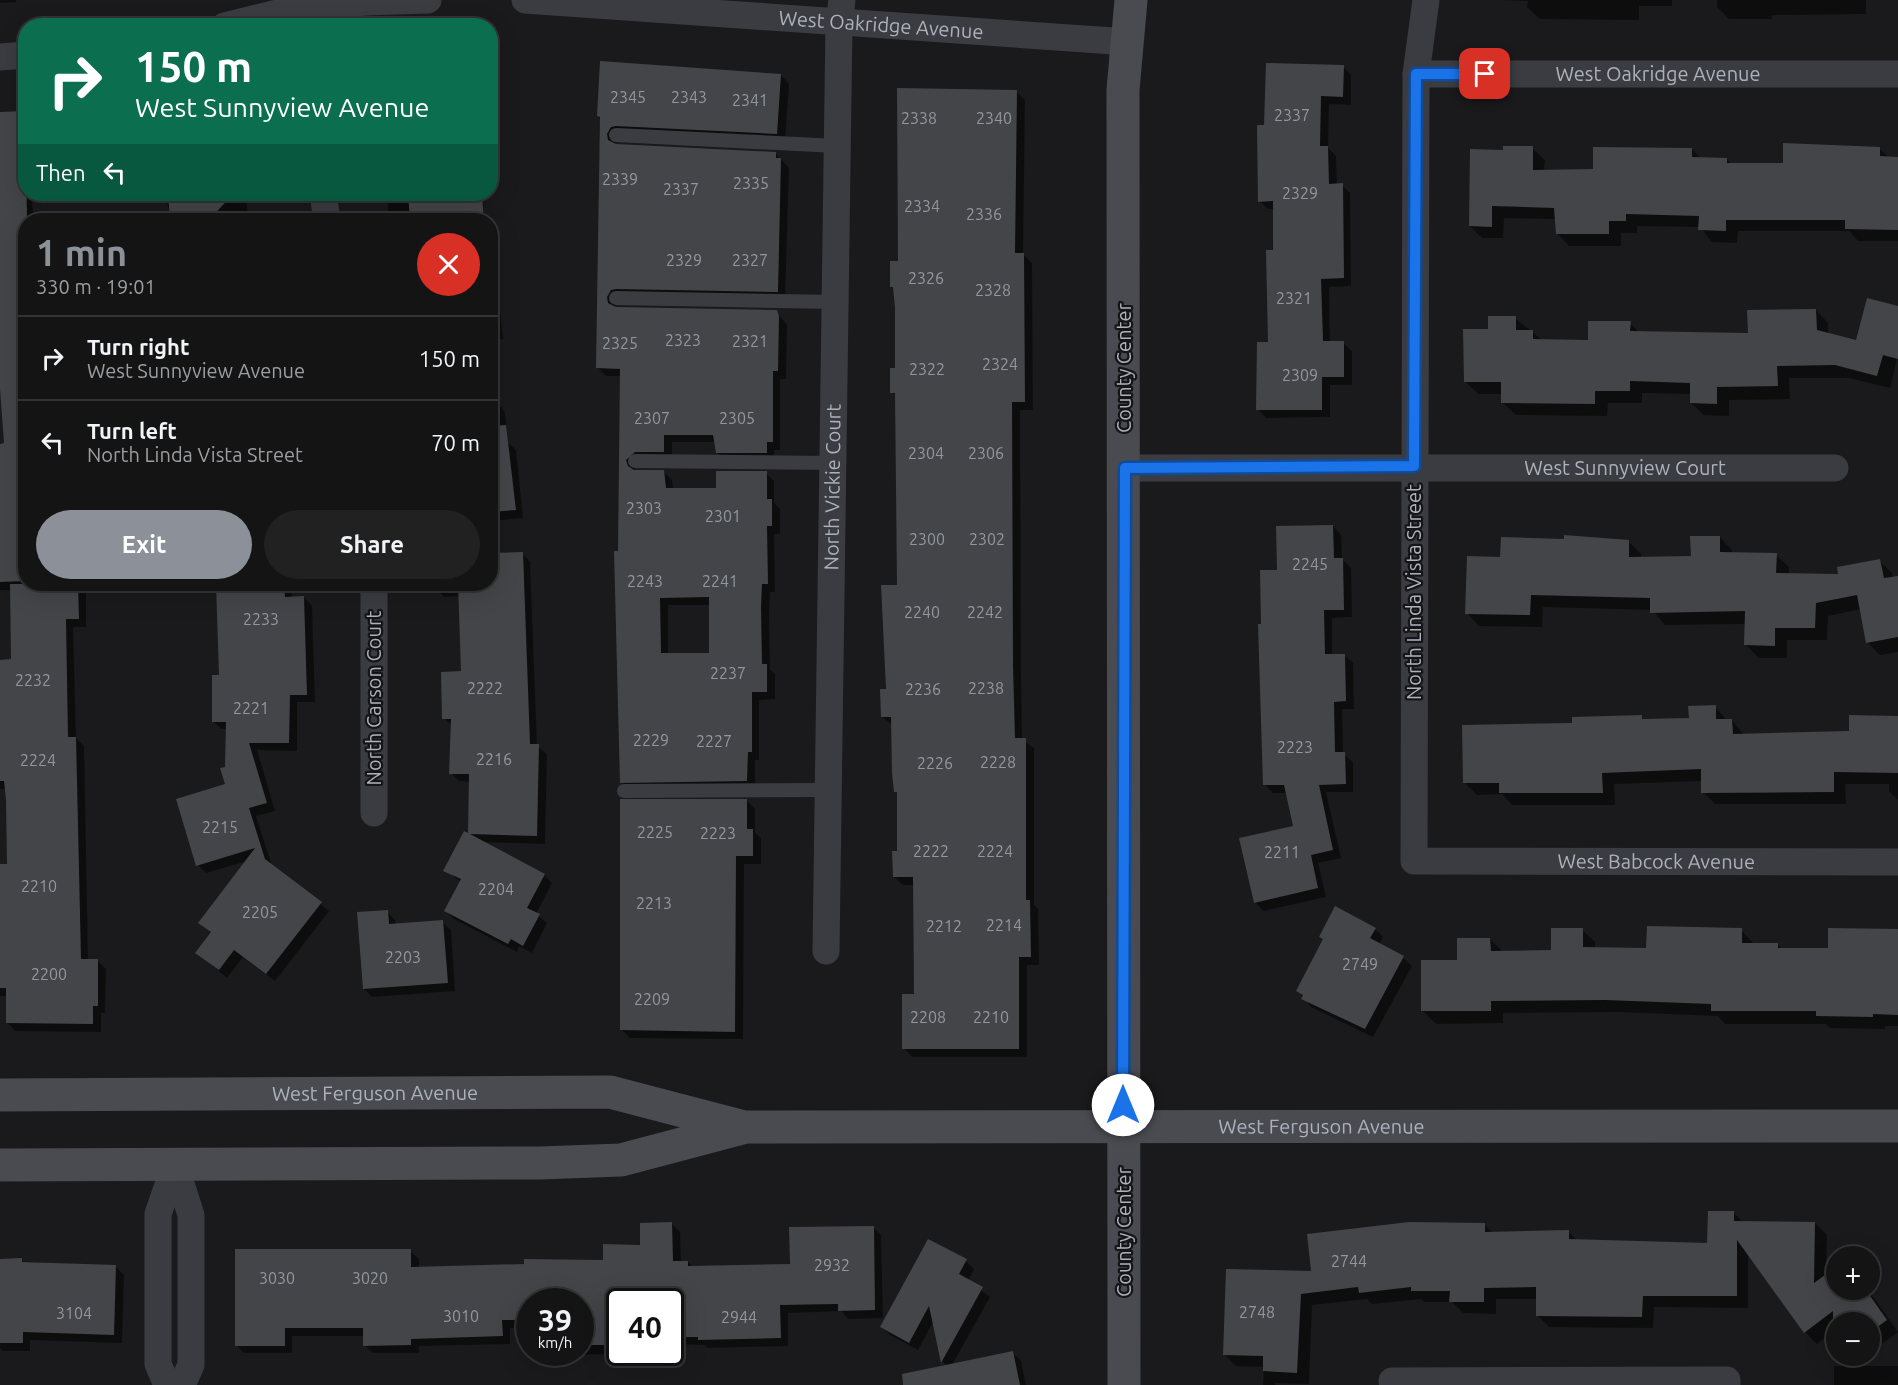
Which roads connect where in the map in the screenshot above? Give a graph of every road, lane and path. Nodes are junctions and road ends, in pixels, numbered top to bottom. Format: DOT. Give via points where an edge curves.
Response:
graph roads {
  1 [pos="428,0"];
  2 [pos="525,0"];
  3 [pos="1131,0"];
  4 [pos="1426,0"];
  5 [pos="841,12"];
  6 [pos="299,17"];
  7 [pos="1128,42"];
  8 [pos="18,56"];
  9 [pos="0,57"];
  10 [pos="1416,74"];
  11 [pos="1898,74"];
  12 [pos="616,135"];
  13 [pos="837,146"];
  14 [pos="616,298"];
  15 [pos="835,302"];
  16 [pos="635,461"];
  17 [pos="833,463"];
  18 [pos="1414,466"];
  19 [pos="1125,468"];
  20 [pos="1835,468"];
  21 [pos="374,591"];
  22 [pos="624,790"];
  23 [pos="829,790"];
  24 [pos="374,813"];
  25 [pos="1414,861"];
  26 [pos="1898,862"];
  27 [pos="826,951"];
  28 [pos="0,1095"];
  29 [pos="1898,1126"];
  30 [pos="744,1127"];
  31 [pos="1123,1128"];
  32 [pos="0,1165"];
  33 [pos="175,1165"];
  34 [pos="1392,1381"];
  35 [pos="1727,1382"];
  36 [pos="167,1385"];
  37 [pos="182,1385"];
  38 [pos="1124,1385"];
  1 -- 6 [label="street" via="366,2"];
  2 -- 5 [label="street, West Oakridge Avenue"];
  3 -- 7 [label="street, County Center"];
  4 -- 10 [label="street, North Linda Vista Street"];
  5 -- 7 [label="street, West Oakridge Avenue"];
  5 -- 13 [label="street, North Vickie Court"];
  7 -- 19 [label="street, County Center" via="1123,90"];
  8 -- 9 [label="street"];
  10 -- 11 [label="street, West Oakridge Avenue"];
  10 -- 18 [label="street, North Linda Vista Street"];
  12 -- 13 [label="lane"];
  13 -- 15 [label="street, North Vickie Court"];
  14 -- 15 [label="lane"];
  15 -- 17 [label="street, North Vickie Court"];
  16 -- 17 [label="lane"];
  17 -- 23 [label="street, North Vickie Court"];
  18 -- 19 [label="street, West Sunnyview Court"];
  18 -- 20 [label="street, West Sunnyview Court"];
  18 -- 25 [label="street, North Linda Vista Street"];
  19 -- 31 [label="street, County Center"];
  21 -- 24 [label="street, North Carson Court"];
  22 -- 23 [label="lane"];
  23 -- 27 [label="street, North Vickie Court"];
  25 -- 26 [label="street, West Babcock Avenue"];
  28 -- 30 [label="street, West Ferguson Avenue" via="610,1092"];
  29 -- 31 [label="street, West Ferguson Avenue"];
  30 -- 31 [label="street, West Ferguson Avenue"];
  30 -- 33 [label="street, West Ferguson Avenue" via="621,1160"];
  31 -- 38 [label="street, County Center"];
  32 -- 33 [label="street, West Ferguson Avenue"];
  33 -- 36 [label="street" via="158,1214 158,1364"];
  33 -- 37 [label="street" via="190,1215 190,1365"];
  34 -- 35 [label="street"];
}
